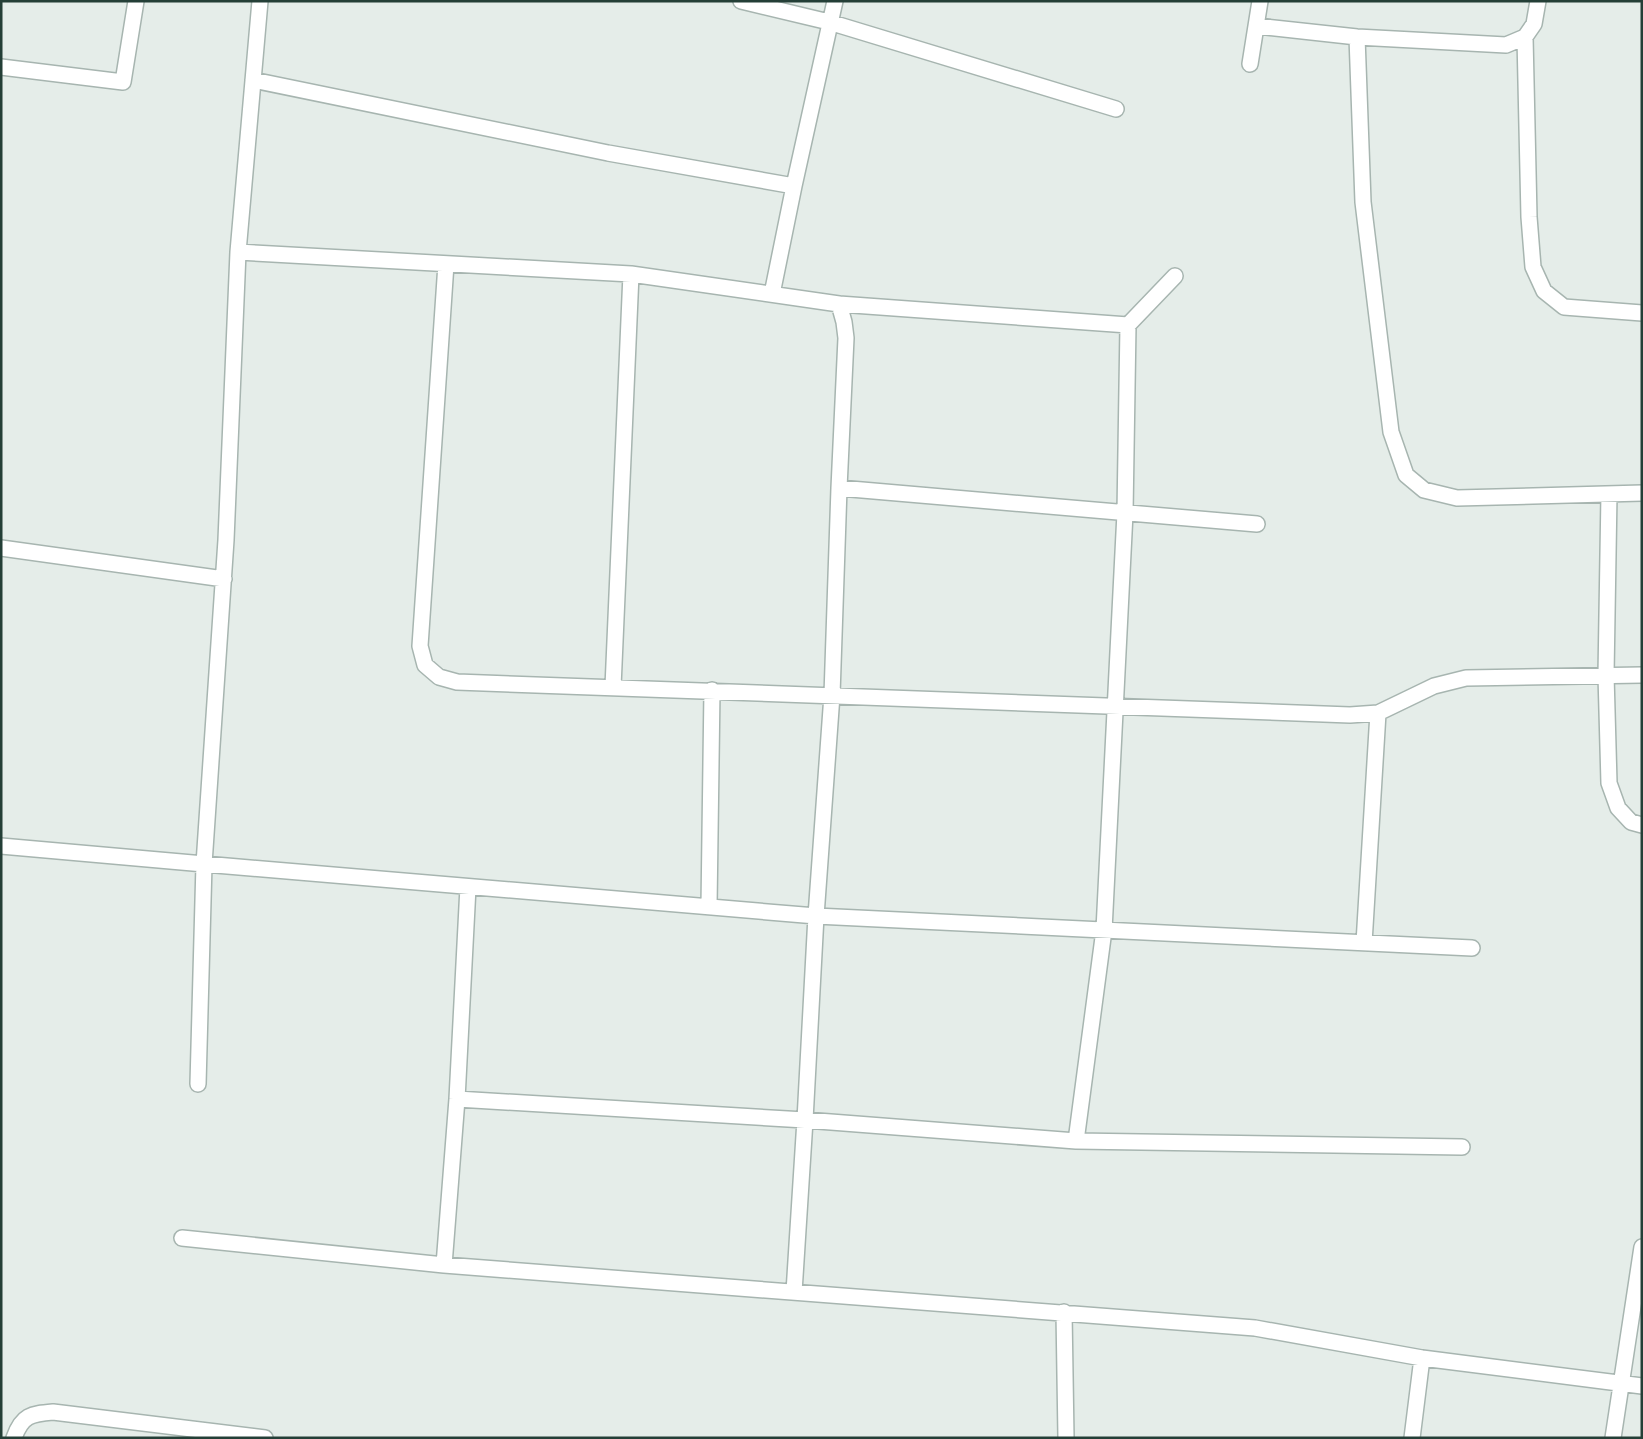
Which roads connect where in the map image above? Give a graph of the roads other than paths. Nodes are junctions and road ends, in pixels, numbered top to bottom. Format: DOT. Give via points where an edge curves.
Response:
graph roads {
  1 [pos="136,1"];
  2 [pos="260,1"];
  3 [pos="741,1"];
  4 [pos="835,1"];
  5 [pos="1260,1"];
  6 [pos="1538,1"];
  7 [pos="829,22"];
  8 [pos="1257,26"];
  9 [pos="1357,37"];
  10 [pos="1526,37"];
  11 [pos="1250,64"];
  12 [pos="1,67"];
  13 [pos="253,80"];
  14 [pos="1116,109"];
  15 [pos="794,186"];
  16 [pos="238,252"];
  17 [pos="446,264"];
  18 [pos="630,274"];
  19 [pos="1175,276"];
  20 [pos="772,294"];
  21 [pos="839,304"];
  22 [pos="1642,312"];
  23 [pos="1128,325"];
  24 [pos="839,488"];
  25 [pos="1642,493"];
  26 [pos="1610,494"];
  27 [pos="1125,513"];
  28 [pos="1257,524"];
  29 [pos="1,548"];
  30 [pos="224,579"];
  31 [pos="1606,675"];
  32 [pos="1642,675"];
  33 [pos="613,687"];
  34 [pos="712,690"];
  35 [pos="832,695"];
  36 [pos="1115,707"];
  37 [pos="1378,713"];
  38 [pos="1642,825"];
  39 [pos="1,846"];
  40 [pos="204,864"];
  41 [pos="468,887"];
  42 [pos="709,907"];
  43 [pos="816,916"];
  44 [pos="1104,930"];
  45 [pos="1364,943"];
  46 [pos="1472,948"];
  47 [pos="198,1084"];
  48 [pos="457,1099"];
  49 [pos="806,1120"];
  50 [pos="1076,1141"];
  51 [pos="1462,1147"];
  52 [pos="182,1238"];
  53 [pos="1642,1247"];
  54 [pos="444,1264"];
  55 [pos="794,1292"];
  56 [pos="1064,1312"];
  57 [pos="1422,1358"];
  58 [pos="1620,1383"];
  59 [pos="1642,1386"];
  60 [pos="14,1438"];
  61 [pos="265,1438"];
  62 [pos="1066,1438"];
  63 [pos="1412,1438"];
  64 [pos="1613,1438"];
  1 -- 12 [label="street" via="123,82"];
  2 -- 13 [label="street"];
  3 -- 7 [label="street"];
  4 -- 7 [label="street"];
  5 -- 8 [label="street"];
  6 -- 10 [label="street" via="1534,24"];
  7 -- 14 [label="street"];
  7 -- 15 [label="street"];
  8 -- 9 [label="street"];
  8 -- 11 [label="street"];
  9 -- 10 [label="street" via="1506,44"];
  9 -- 26 [label="street" via="1363,202 1391,432 1406,475 1424,490 1457,498"];
  10 -- 22 [label="street" via="1533,267 1544,290 1564,307"];
  13 -- 15 [label="street" via="608,153"];
  13 -- 16 [label="street"];
  15 -- 20 [label="street"];
  16 -- 17 [label="street"];
  16 -- 30 [label="street"];
  17 -- 18 [label="street"];
  17 -- 33 [label="street" via="420,646 425,665 439,677 457,682"];
  18 -- 20 [label="street"];
  18 -- 33 [label="street"];
  19 -- 23 [label="street"];
  20 -- 21 [label="street"];
  21 -- 23 [label="street"];
  21 -- 24 [label="street" via="846,338"];
  23 -- 27 [label="street"];
  24 -- 27 [label="street"];
  24 -- 35 [label="street"];
  25 -- 26 [label="street"];
  26 -- 31 [label="street"];
  27 -- 28 [label="street"];
  27 -- 36 [label="street"];
  29 -- 30 [label="street"];
  30 -- 40 [label="street"];
  31 -- 32 [label="street"];
  31 -- 37 [label="street" via="1466,678 1434,686"];
  31 -- 38 [label="street" via="1609,783 1618,808 1631,822"];
  33 -- 34 [label="street"];
  34 -- 35 [label="street"];
  34 -- 42 [label="street"];
  35 -- 36 [label="street"];
  35 -- 43 [label="street"];
  36 -- 37 [label="street" via="1350,715"];
  36 -- 44 [label="street"];
  37 -- 45 [label="street"];
  39 -- 40 [label="street"];
  40 -- 41 [label="street"];
  40 -- 47 [label="street"];
  41 -- 42 [label="street"];
  41 -- 48 [label="street"];
  42 -- 43 [label="street"];
  43 -- 44 [label="street"];
  43 -- 49 [label="street"];
  44 -- 45 [label="street"];
  44 -- 50 [label="street"];
  45 -- 46 [label="street"];
  48 -- 49 [label="street"];
  48 -- 54 [label="street"];
  49 -- 50 [label="street"];
  49 -- 55 [label="street"];
  50 -- 51 [label="street"];
  52 -- 54 [label="street"];
  53 -- 58 [label="street"];
  54 -- 55 [label="street"];
  55 -- 56 [label="street"];
  56 -- 57 [label="street" via="1255,1328"];
  56 -- 62 [label="street"];
  57 -- 58 [label="street"];
  57 -- 63 [label="street"];
  58 -- 59 [label="street"];
  58 -- 64 [label="street"];
  60 -- 61 [label="street" via="18,1427 32,1414 53,1412"];
}
